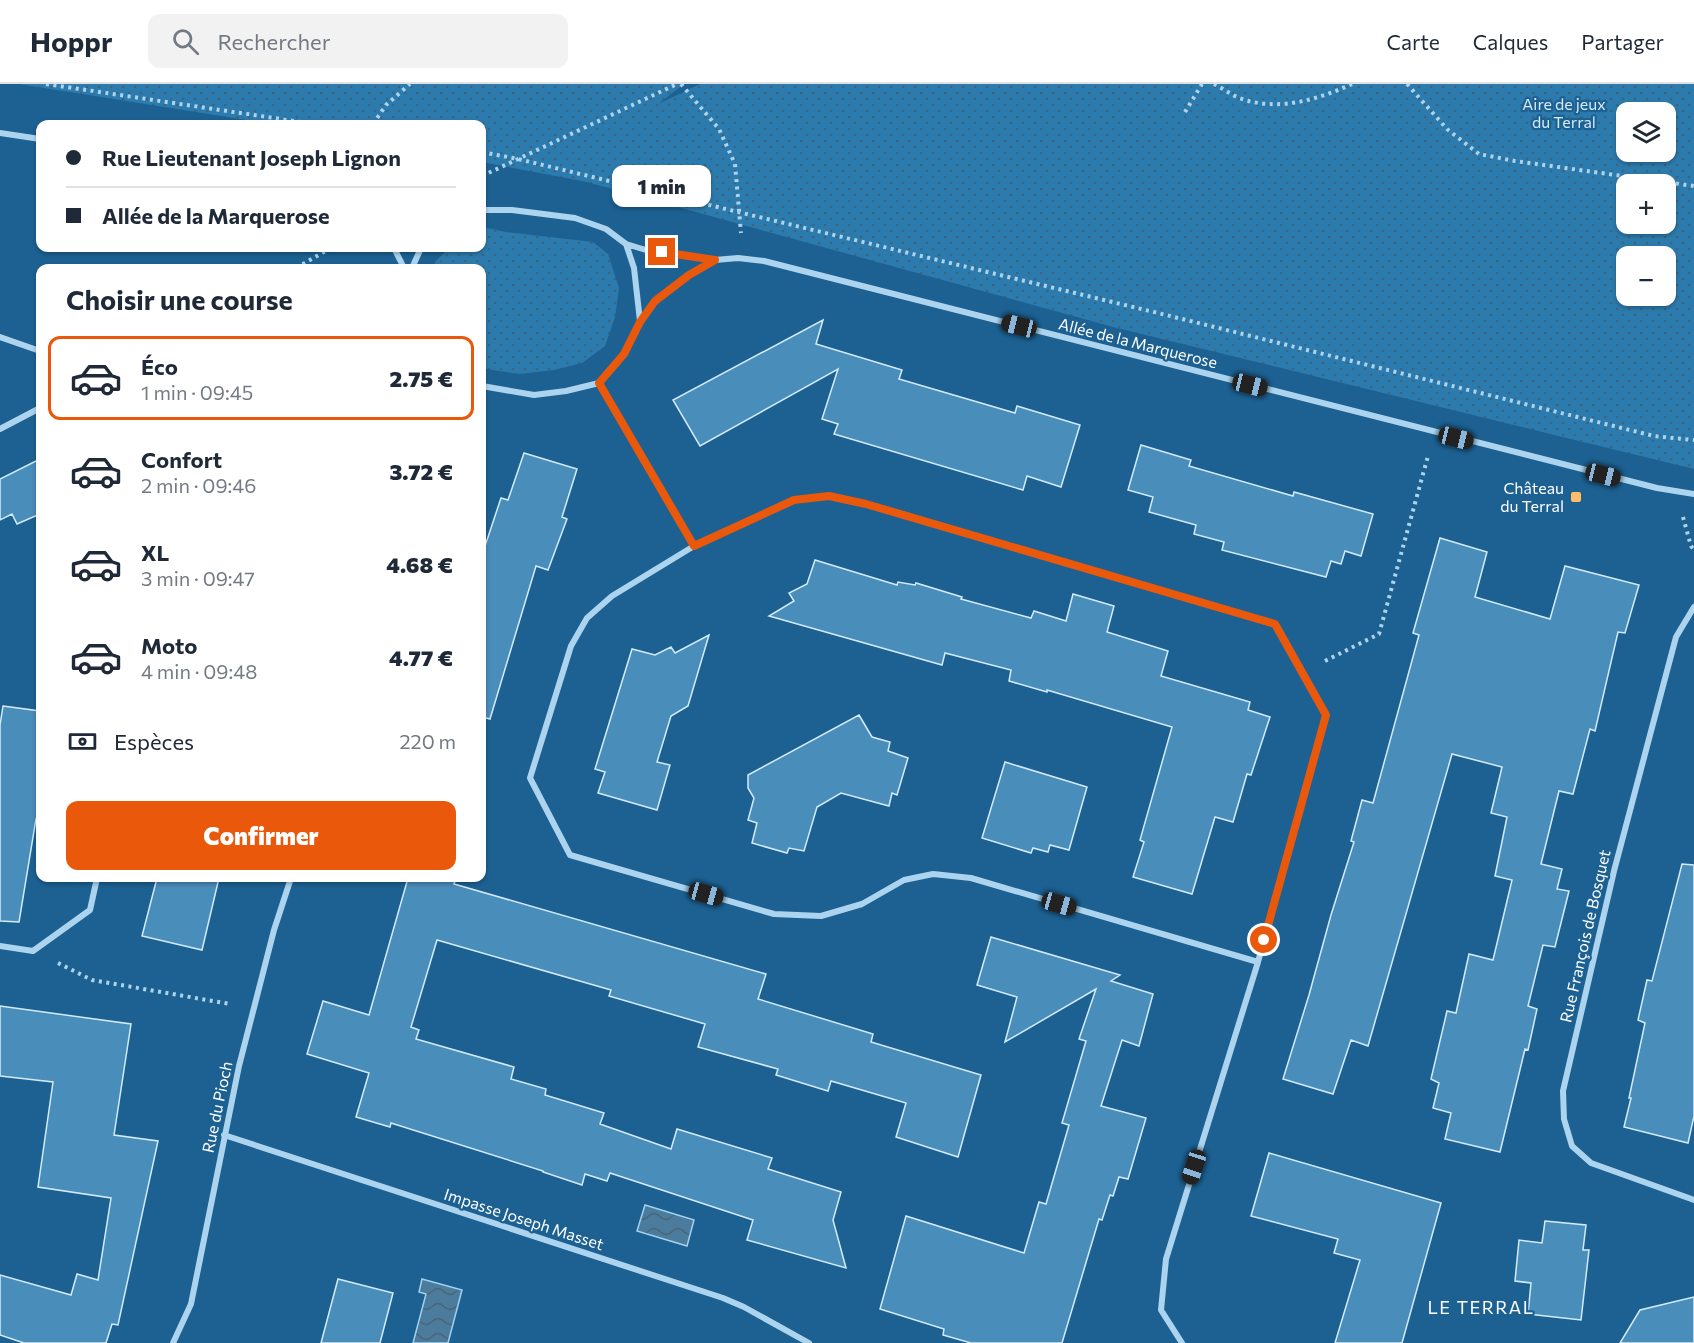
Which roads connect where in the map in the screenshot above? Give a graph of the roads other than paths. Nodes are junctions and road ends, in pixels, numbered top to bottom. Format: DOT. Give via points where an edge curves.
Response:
graph roads {
  1 [pos="0,133"];
  2 [pos="36,138"];
  3 [pos="486,210"];
  4 [pos="626,244"];
  5 [pos="715,260"];
  6 [pos="640,322"];
  7 [pos="0,337"];
  8 [pos="36,350"];
  9 [pos="599,383"];
  10 [pos="486,387"];
  11 [pos="36,410"];
  12 [pos="0,429"];
  13 [pos="1694,494"];
  14 [pos="694,546"];
  15 [pos="1694,607"];
  16 [pos="97,882"];
  17 [pos="290,882"];
  18 [pos="0,946"];
  19 [pos="1258,962"];
  20 [pos="224,1135"];
  21 [pos="1694,1200"];
  22 [pos="173,1343"];
  23 [pos="809,1343"];
  24 [pos="1182,1343"];
  1 -- 2 [label="street"];
  3 -- 4 [label="street, Allée de la Marquerose" via="575,218 606,229"];
  4 -- 5 [label="street, Allée de la Marquerose"];
  4 -- 6 [label="street" via="634,268"];
  5 -- 6 [label="street, Allée de la Marquerose" via="655,301"];
  5 -- 13 [label="street, Allée de la Marquerose" via="764,261 1657,488"];
  6 -- 9 [label="street, Allée de la Marquerose" via="624,354"];
  7 -- 8 [label="street"];
  9 -- 10 [label="street" via="534,395"];
  9 -- 14 [label="street"];
  11 -- 12 [label="street"];
  14 -- 19 [label="street" via="794,500 829,496 1275,624 1326,715"];
  14 -- 19 [label="street" via="612,596 587,618 571,646 530,778 570,855 774,914 821,916 862,904 904,880 933,874 971,878"];
  15 -- 21 [label="street, Rue François de Bosquet" via="1676,637 1614,871 1563,1091 1564,1119 1572,1146 1591,1163"];
  16 -- 18 [label="street" via="90,910 33,951"];
  17 -- 20 [label="street, Rue du Pioch" via="274,930"];
  19 -- 24 [label="street" via="1166,1259 1161,1310"];
  20 -- 22 [label="street, Rue du Pioch" via="191,1304"];
  20 -- 23 [label="street, Impasse Joseph Masset" via="723,1298"];
}
